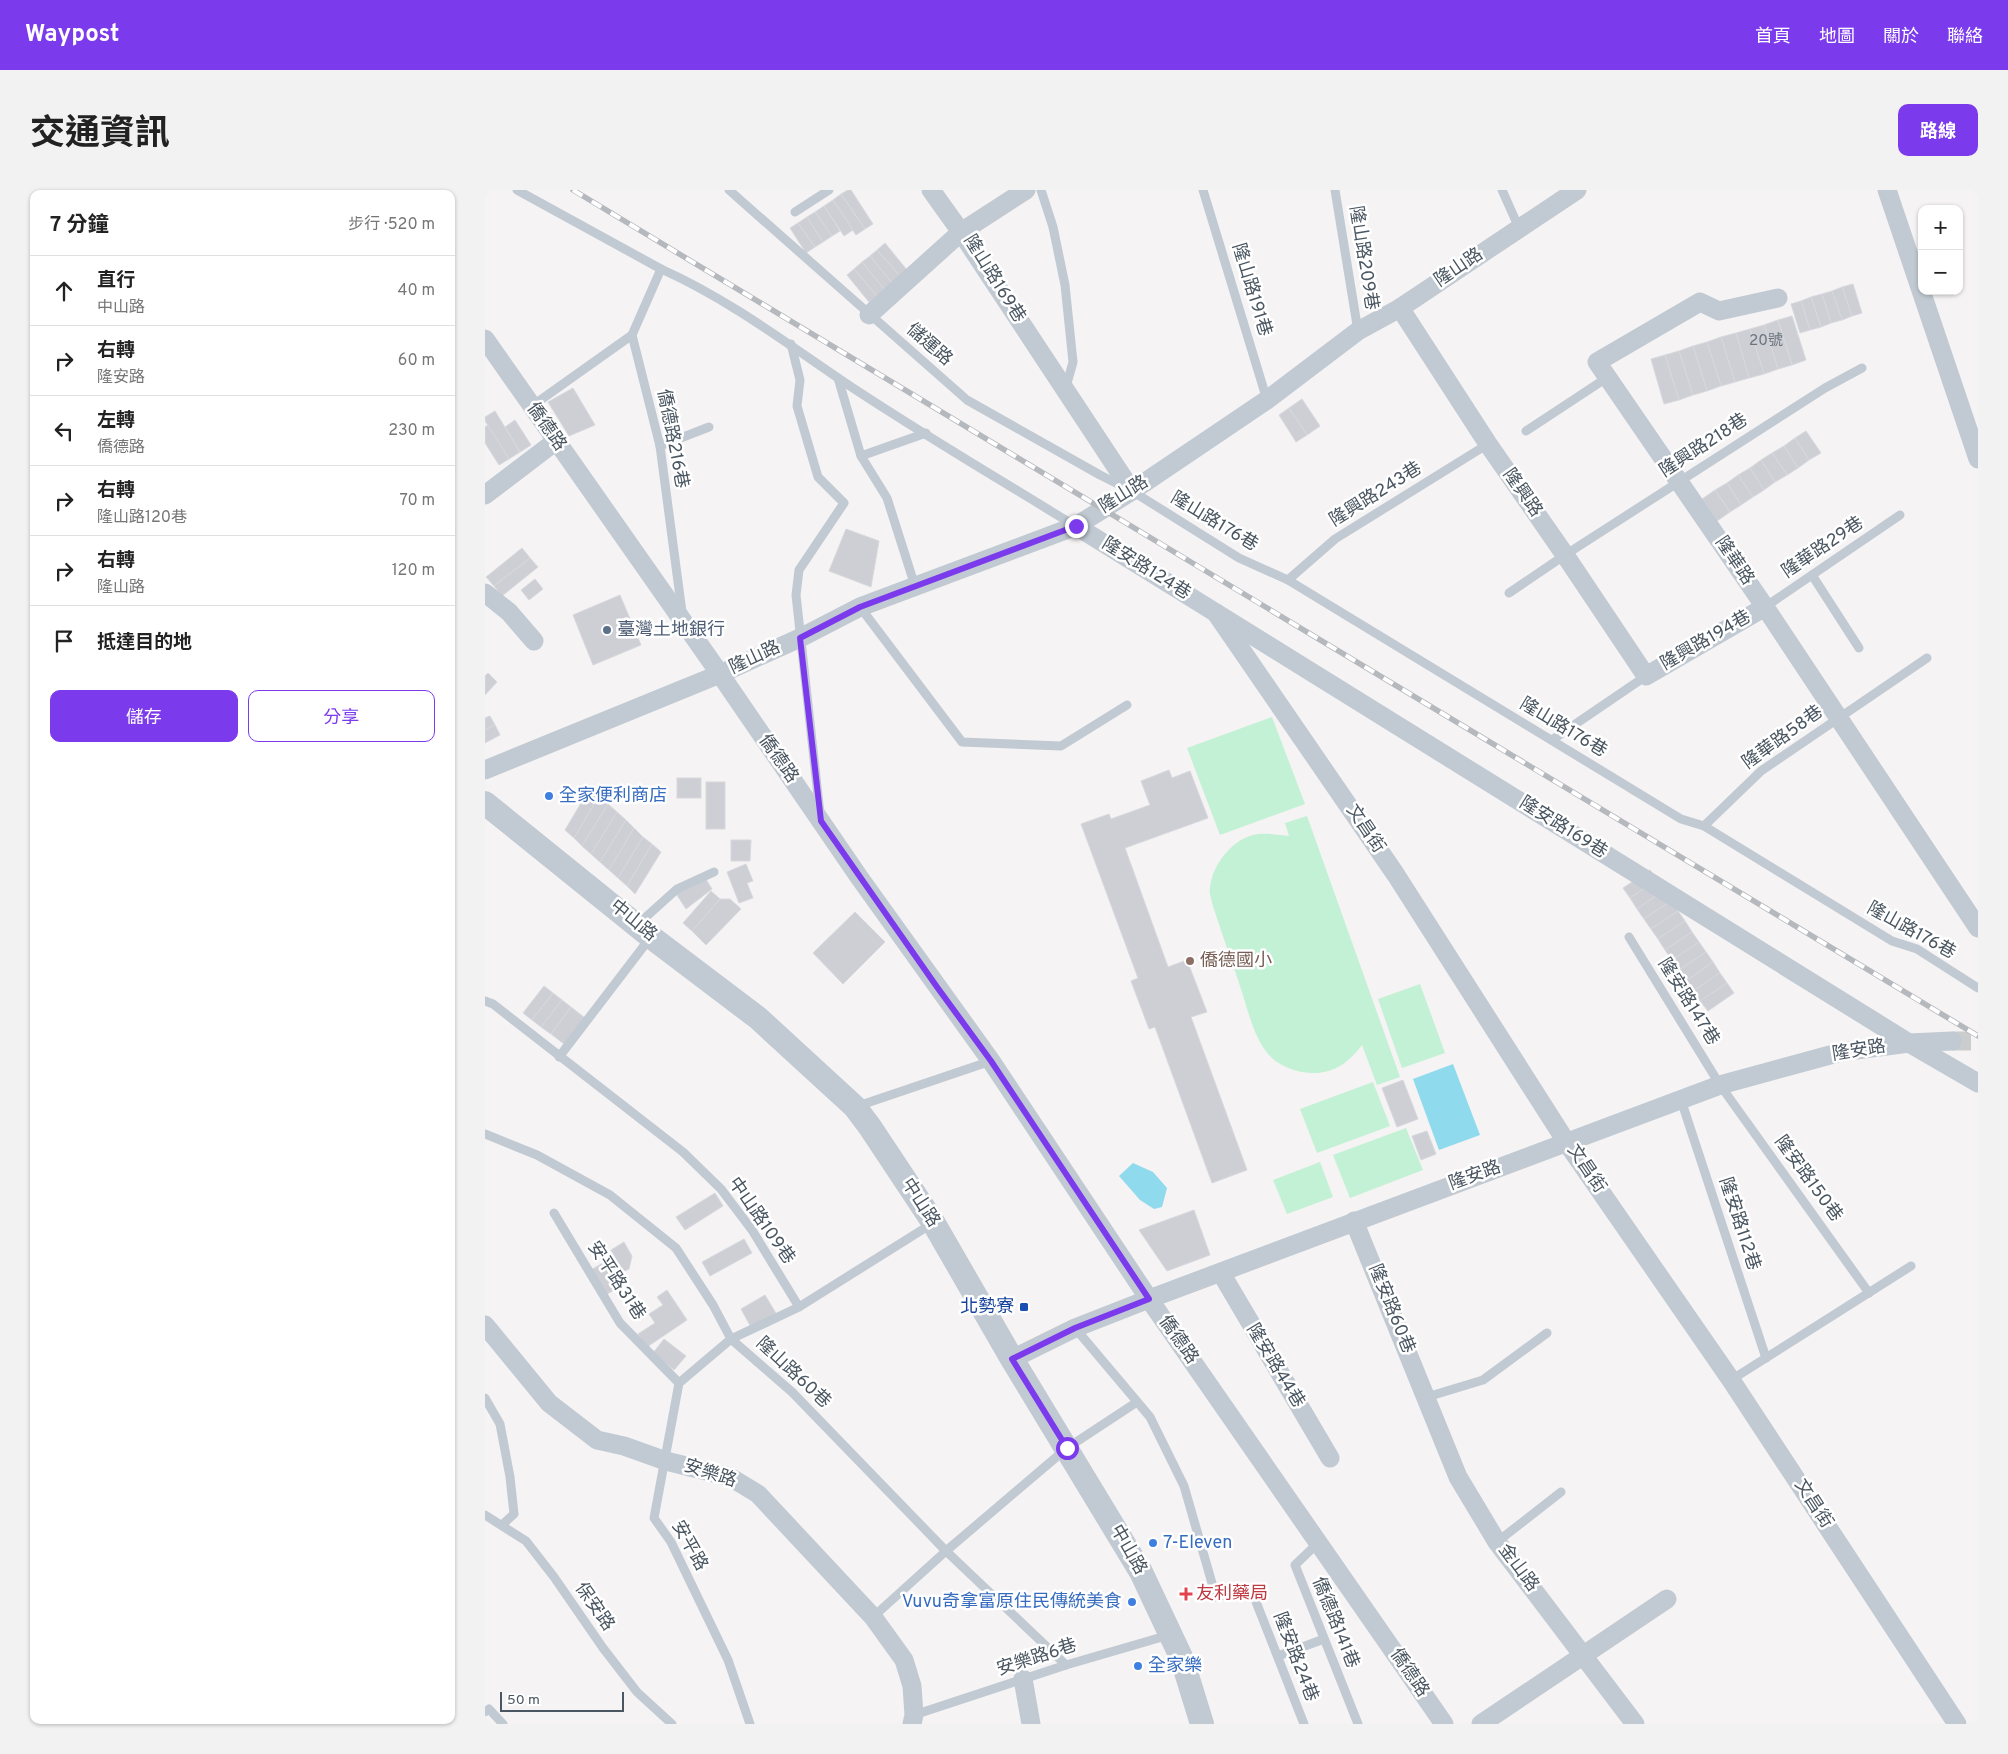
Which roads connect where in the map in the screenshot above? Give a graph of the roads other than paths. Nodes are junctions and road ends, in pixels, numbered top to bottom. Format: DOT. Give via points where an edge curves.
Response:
graph roads {
  1 [pos="517,190"];
  2 [pos="729,190"];
  3 [pos="829,190"];
  4 [pos="931,190"];
  5 [pos="1026,190"];
  6 [pos="1041,190"];
  7 [pos="1203,190"];
  8 [pos="1335,190"];
  9 [pos="1502,190"];
  10 [pos="1577,190"];
  11 [pos="1887,190"];
  12 [pos="795,212"];
  13 [pos="1519,228"];
  14 [pos="961,232"];
  15 [pos="661,268"];
  16 [pos="1778,298"];
  17 [pos="1400,308"];
  18 [pos="869,314"];
  19 [pos="1357,331"];
  20 [pos="632,335"];
  21 [pos="485,339"];
  22 [pos="791,344"];
  23 [pos="1862,368"];
  24 [pos="1608,377"];
  25 [pos="838,378"];
  26 [pos="1065,390"];
  27 [pos="1267,400"];
  28 [pos="532,406"];
  29 [pos="709,427"];
  30 [pos="1526,431"];
  31 [pos="926,433"];
  32 [pos="556,441"];
  33 [pos="1488,444"];
  34 [pos="660,446"];
  35 [pos="861,456"];
  36 [pos="1978,459"];
  37 [pos="1680,481"];
  38 [pos="1132,491"];
  39 [pos="485,495"];
  40 [pos="1900,515"];
  41 [pos="1076,526"];
  42 [pos="1565,555"];
  43 [pos="1812,575"];
  44 [pos="1288,580"];
  45 [pos="915,586"];
  46 [pos="485,593"];
  47 [pos="1509,594"];
  48 [pos="860,607"];
  49 [pos="1765,607"];
  50 [pos="1216,613"];
  51 [pos="683,622"];
  52 [pos="800,638"];
  53 [pos="534,641"];
  54 [pos="1859,648"];
  55 [pos="1927,658"];
  56 [pos="720,674"];
  57 [pos="1646,676"];
  58 [pos="1127,705"];
  59 [pos="1838,718"];
  60 [pos="1552,740"];
  61 [pos="485,770"];
  62 [pos="485,803"];
  63 [pos="821,821"];
  64 [pos="1704,826"];
  65 [pos="714,872"];
  66 [pos="1978,928"];
  67 [pos="644,931"];
  68 [pos="1629,937"];
  69 [pos="1978,988"];
  70 [pos="485,1001"];
  71 [pos="1951,1041"];
  72 [pos="1909,1043"];
  73 [pos="559,1057"];
  74 [pos="991,1061"];
  75 [pos="1978,1084"];
  76 [pos="1720,1085"];
  77 [pos="1681,1100"];
  78 [pos="855,1107"];
  79 [pos="485,1134"];
  80 [pos="1567,1143"];
  81 [pos="554,1214"];
  82 [pos="1354,1221"];
  83 [pos="933,1222"];
  84 [pos="1911,1266"];
  85 [pos="1221,1273"];
  86 [pos="1869,1293"];
  87 [pos="1149,1299"];
  88 [pos="799,1306"];
  89 [pos="485,1325"];
  90 [pos="1075,1328"];
  91 [pos="1547,1333"];
  92 [pos="731,1338"];
  93 [pos="1766,1358"];
  94 [pos="1012,1359"];
  95 [pos="1731,1380"];
  96 [pos="679,1383"];
  97 [pos="1427,1397"];
  98 [pos="485,1398"];
  99 [pos="1137,1402"];
  100 [pos="1067,1448"];
  101 [pos="1330,1458"];
  102 [pos="666,1461"];
  103 [pos="1561,1492"];
  104 [pos="485,1515"];
  105 [pos="502,1525"];
  106 [pos="1319,1542"];
  107 [pos="1497,1542"];
  108 [pos="946,1551"];
  109 [pos="1667,1599"];
  110 [pos="873,1617"];
  111 [pos="1171,1634"];
  112 [pos="1324,1639"];
  113 [pos="1278,1656"];
  114 [pos="1583,1656"];
  115 [pos="1066,1665"];
  116 [pos="1023,1679"];
  117 [pos="485,1712"];
  118 [pos="913,1720"];
  119 [pos="503,1724"];
  120 [pos="673,1724"];
  121 [pos="750,1724"];
  122 [pos="1031,1724"];
  123 [pos="1202,1724"];
  124 [pos="1304,1724"];
  125 [pos="1358,1724"];
  126 [pos="1444,1724"];
  127 [pos="1481,1724"];
  128 [pos="1635,1724"];
  129 [pos="1957,1724"];
  1 -- 15 [label="lane"];
  2 -- 18 [label="lane, 儲運路"];
  3 -- 12 [label="lane"];
  4 -- 14 [label="street"];
  5 -- 14 [label="street, 隆山路169巷"];
  6 -- 26 [label="lane" via="1053,227 1065,285 1073,362"];
  7 -- 27 [label="lane, 隆山路191巷"];
  8 -- 19 [label="lane, 隆山路209巷"];
  9 -- 13 [label="lane"];
  10 -- 13 [label="street, 隆山路"];
  11 -- 36 [label="street"];
  13 -- 17 [label="street, 隆山路"];
  14 -- 18 [label="street"];
  14 -- 26 [label="street, 隆山路169巷"];
  15 -- 20 [label="lane"];
  15 -- 22 [label="lane"];
  16 -- 24 [label="street, 隆華路" via="1719,311 1700,302 1597,362"];
  17 -- 19 [label="street, 隆山路"];
  17 -- 33 [label="street, 隆興路"];
  18 -- 38 [label="lane, 儲運路" via="967,400"];
  19 -- 27 [label="street, 隆山路"];
  20 -- 28 [label="lane"];
  20 -- 34 [label="lane, 僑德路216巷"];
  21 -- 28 [label="street, 僑德路"];
  22 -- 25 [label="lane"];
  22 -- 52 [label="lane" via="800,380 797,406 818,476 844,503 799,570 796,595"];
  23 -- 37 [label="lane, 隆興路218巷" via="1825,388"];
  24 -- 30 [label="lane"];
  24 -- 37 [label="street, 隆華路"];
  25 -- 31 [label="lane"];
  25 -- 35 [label="lane"];
  26 -- 38 [label="street, 隆山路169巷"];
  27 -- 38 [label="street, 隆山路"];
  28 -- 32 [label="street, 僑德路"];
  29 -- 34 [label="lane"];
  31 -- 35 [label="lane"];
  31 -- 41 [label="lane"];
  32 -- 39 [label="street"];
  32 -- 51 [label="street, 僑德路"];
  33 -- 42 [label="street, 隆興路"];
  33 -- 44 [label="lane, 隆興路243巷" via="1335,539"];
  34 -- 51 [label="lane, 僑德路216巷"];
  35 -- 45 [label="lane" via="887,498"];
  37 -- 42 [label="lane, 隆興路218巷"];
  37 -- 49 [label="street, 隆華路"];
  38 -- 41 [label="street, 隆山路"];
  38 -- 44 [label="lane, 隆山路176巷" via="1239,558"];
  40 -- 43 [label="lane, 隆華路29巷"];
  41 -- 45 [label="street, 隆山路"];
  41 -- 50 [label="street, 隆安路124巷"];
  42 -- 47 [label="lane, 隆興路218巷"];
  42 -- 57 [label="street, 隆興路"];
  43 -- 49 [label="lane, 隆華路29巷"];
  43 -- 54 [label="lane"];
  44 -- 60 [label="lane, 隆山路176巷"];
  45 -- 48 [label="street, 隆山路"];
  46 -- 53 [label="street" via="509,612"];
  48 -- 52 [label="street, 隆山路"];
  48 -- 58 [label="lane" via="962,742 1061,746"];
  49 -- 57 [label="street, 隆興路194巷"];
  49 -- 59 [label="street, 隆華路"];
  50 -- 72 [label="street, 隆安路169巷"];
  50 -- 80 [label="street, 文昌街" via="1396,875"];
  51 -- 56 [label="street, 僑德路"];
  52 -- 56 [label="street, 隆山路"];
  52 -- 63 [label="lane"];
  55 -- 59 [label="lane, 隆華路58巷"];
  56 -- 61 [label="street, 隆山路"];
  56 -- 63 [label="street, 僑德路"];
  57 -- 60 [label="lane"];
  59 -- 64 [label="lane, 隆華路58巷" via="1761,770"];
  59 -- 66 [label="street, 隆華路"];
  60 -- 64 [label="lane, 隆山路176巷" via="1681,819"];
  62 -- 67 [label="street, 中山路"];
  63 -- 74 [label="street, 僑德路"];
  64 -- 69 [label="lane, 隆山路176巷" via="1893,941 1917,949"];
  65 -- 67 [label="lane" via="677,889"];
  67 -- 73 [label="lane"];
  67 -- 78 [label="street, 中山路" via="758,1018"];
  68 -- 76 [label="lane, 隆安路147巷"];
  70 -- 73 [label="lane, 中山路109巷"];
  71 -- 72 [label="street, 隆安路"];
  72 -- 75 [label="street, 隆安路169巷"];
  72 -- 76 [label="street, 隆安路" via="1841,1052"];
  73 -- 88 [label="lane, 中山路109巷" via="683,1152 721,1189 752,1230"];
  74 -- 78 [label="lane"];
  74 -- 87 [label="street, 僑德路"];
  76 -- 77 [label="street, 隆安路"];
  76 -- 86 [label="lane, 隆安路150巷"];
  77 -- 80 [label="street, 隆安路"];
  77 -- 93 [label="lane, 隆安路112巷"];
  78 -- 83 [label="street, 中山路"];
  79 -- 92 [label="lane, 隆山路60巷" via="537,1155 611,1195 676,1248"];
  80 -- 82 [label="street, 隆安路"];
  80 -- 95 [label="street, 文昌街"];
  81 -- 96 [label="lane, 安平路31巷" via="620,1323"];
  82 -- 85 [label="street, 隆安路"];
  82 -- 97 [label="street, 隆安路60巷"];
  83 -- 88 [label="lane"];
  83 -- 94 [label="street, 中山路"];
  84 -- 86 [label="lane"];
  85 -- 87 [label="street, 隆安路"];
  85 -- 101 [label="street, 隆安路44巷"];
  86 -- 93 [label="lane"];
  87 -- 90 [label="street, 隆安路"];
  87 -- 106 [label="street, 僑德路"];
  88 -- 92 [label="lane"];
  89 -- 102 [label="street, 安樂路" via="549,1404 597,1440"];
  90 -- 94 [label="street, 隆安路"];
  90 -- 99 [label="lane, 隆安路24巷"];
  91 -- 97 [label="lane" via="1483,1380"];
  92 -- 96 [label="lane"];
  92 -- 108 [label="lane, 隆山路60巷" via="791,1392"];
  93 -- 95 [label="lane"];
  94 -- 100 [label="street, 中山路"];
  95 -- 129 [label="street, 文昌街"];
  96 -- 102 [label="lane, 安平路"];
  97 -- 107 [label="street, 金山路" via="1458,1477"];
  98 -- 105 [label="lane" via="500,1424 510,1477 514,1514"];
  99 -- 100 [label="lane"];
  99 -- 113 [label="lane, 隆安路24巷" via="1150,1417 1184,1486 1216,1597 1251,1589"];
  100 -- 108 [label="lane"];
  100 -- 111 [label="street, 中山路" via="1141,1572"];
  102 -- 110 [label="street, 安樂路" via="730,1477 758,1494"];
  102 -- 121 [label="lane, 安平路" via="654,1518 671,1542 728,1660"];
  103 -- 107 [label="lane"];
  104 -- 105 [label="lane, 保安路"];
  105 -- 120 [label="lane, 保安路" via="526,1541 637,1692"];
  106 -- 112 [label="lane, 僑德路141巷" via="1295,1565"];
  106 -- 126 [label="street, 僑德路"];
  107 -- 114 [label="street, 金山路"];
  108 -- 110 [label="lane"];
  108 -- 115 [label="lane, 隆山路60巷"];
  109 -- 114 [label="street"];
  110 -- 118 [label="street, 安樂路" via="904,1660 913,1686"];
  111 -- 115 [label="lane, 安樂路6巷"];
  111 -- 123 [label="street, 中山路"];
  112 -- 113 [label="lane"];
  112 -- 125 [label="lane, 僑德路141巷"];
  113 -- 124 [label="lane, 隆安路24巷"];
  114 -- 127 [label="street"];
  114 -- 128 [label="street, 金山路"];
  115 -- 116 [label="lane, 安樂路6巷"];
  116 -- 118 [label="lane, 安樂路6巷"];
  116 -- 122 [label="street"];
  117 -- 119 [label="lane" via="489,1709"];
}
